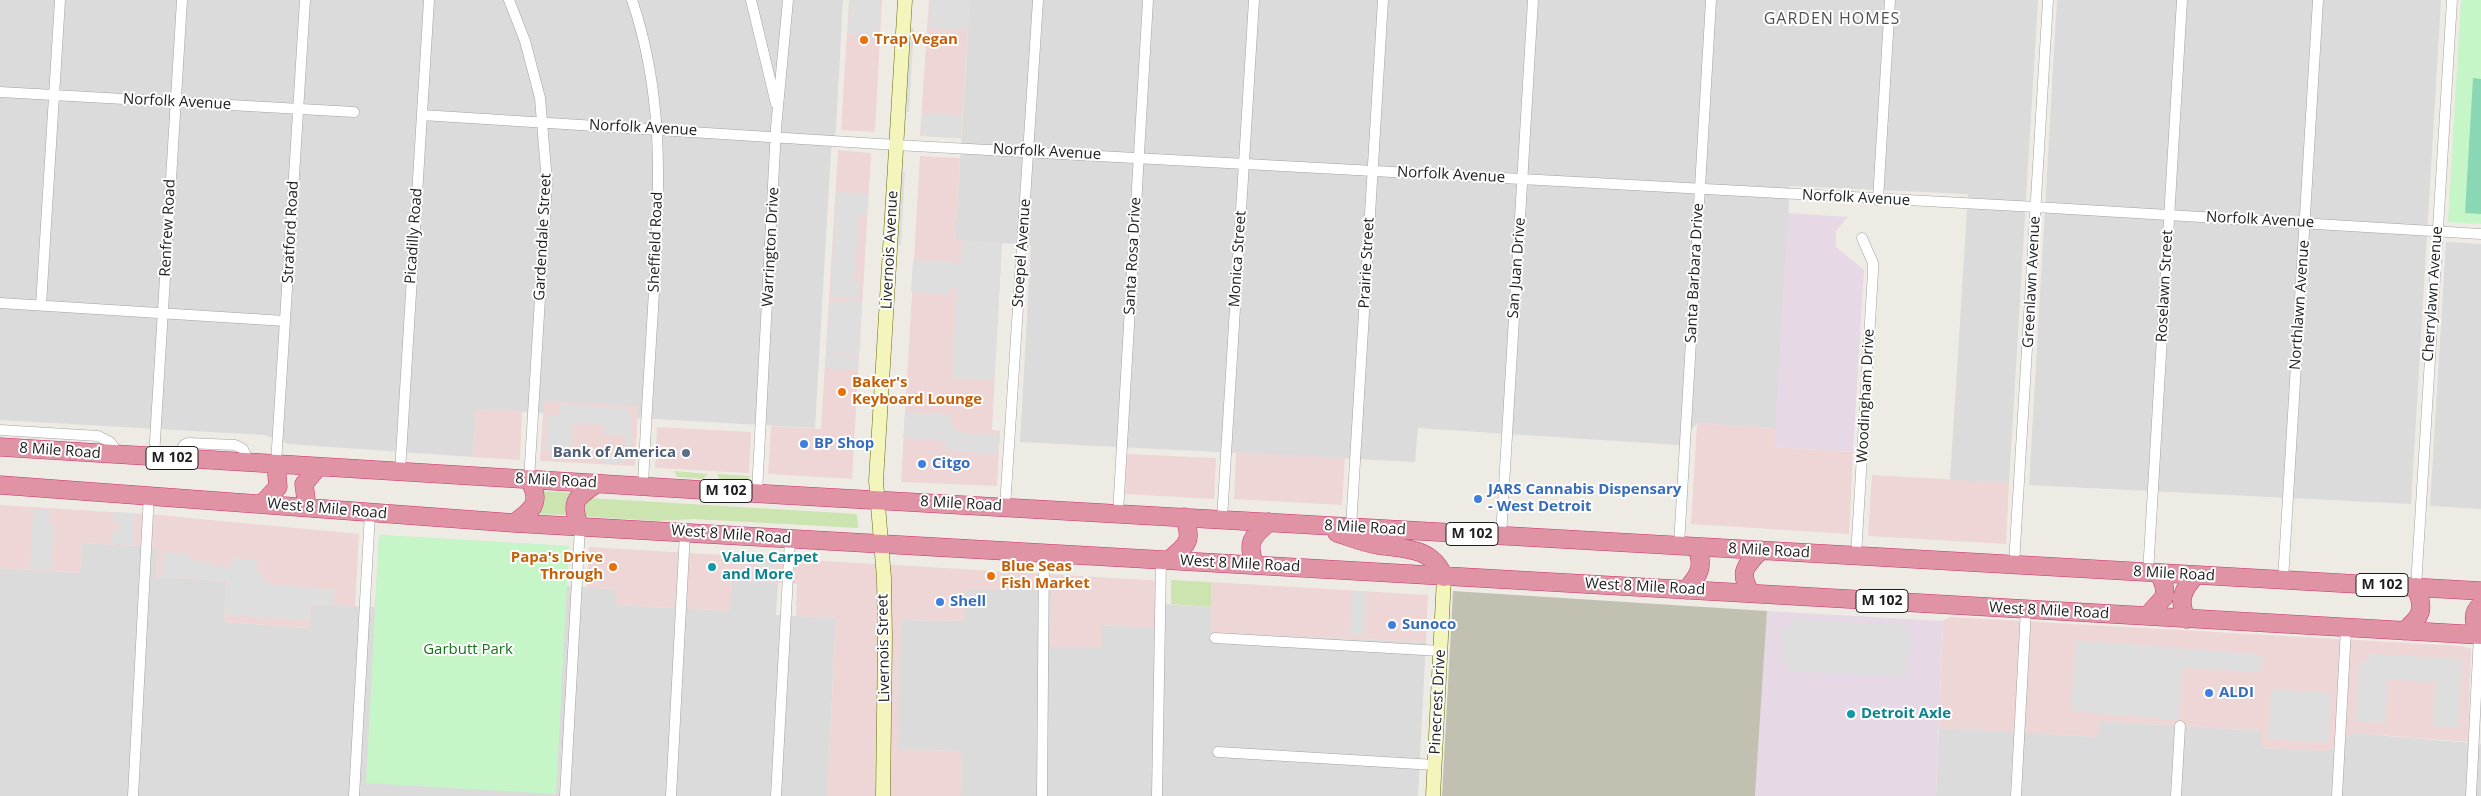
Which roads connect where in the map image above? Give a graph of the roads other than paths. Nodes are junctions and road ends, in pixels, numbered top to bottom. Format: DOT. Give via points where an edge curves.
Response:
graph roads {
  1 [pos="60,0"];
  2 [pos="182,0"];
  3 [pos="305,0"];
  4 [pos="429,0"];
  5 [pos="509,0"];
  6 [pos="632,0"];
  7 [pos="751,0"];
  8 [pos="788,0"];
  9 [pos="905,0"];
  10 [pos="1038,0"];
  11 [pos="1148,0"];
  12 [pos="1254,0"];
  13 [pos="1383,0"];
  14 [pos="1533,0"];
  15 [pos="1712,0"];
  16 [pos="1890,0"];
  17 [pos="2048,0"];
  18 [pos="2182,0"];
  19 [pos="2318,0"];
  20 [pos="2452,0"];
  21 [pos="0,92"];
  22 [pos="54,95"];
  23 [pos="176,102"];
  24 [pos="298,109"];
  25 [pos="354,112"];
  26 [pos="778,112"];
  27 [pos="422,114"];
  28 [pos="543,122"];
  29 [pos="658,129"];
  30 [pos="776,136"];
  31 [pos="896,144"];
  32 [pos="1029,151"];
  33 [pos="1138,157"];
  34 [pos="1244,163"];
  35 [pos="1373,171"];
  36 [pos="1522,179"];
  37 [pos="1700,190"];
  38 [pos="1878,200"];
  39 [pos="2036,207"];
  40 [pos="2170,215"];
  41 [pos="2304,222"];
  42 [pos="2437,232"];
  43 [pos="2481,234"];
  44 [pos="1862,238"];
  45 [pos="0,303"];
  46 [pos="41,306"];
  47 [pos="163,313"];
  48 [pos="285,321"];
  49 [pos="0,430"];
  50 [pos="0,447"];
  51 [pos="119,454"];
  52 [pos="154,457"];
  53 [pos="276,464"];
  54 [pos="318,467"];
  55 [pos="400,472"];
  56 [pos="529,480"];
  57 [pos="596,484"];
  58 [pos="0,485"];
  59 [pos="643,486"];
  60 [pos="757,493"];
  61 [pos="149,494"];
  62 [pos="877,500"];
  63 [pos="263,503"];
  64 [pos="307,507"];
  65 [pos="1005,507"];
  66 [pos="370,513"];
  67 [pos="1118,513"];
  68 [pos="1184,517"];
  69 [pos="1222,519"];
  70 [pos="1270,522"];
  71 [pos="514,523"];
  72 [pos="1308,524"];
  73 [pos="580,527"];
  74 [pos="1351,527"];
  75 [pos="685,532"];
  76 [pos="1501,536"];
  77 [pos="790,539"];
  78 [pos="881,544"];
  79 [pos="1687,546"];
  80 [pos="1761,550"];
  81 [pos="1044,553"];
  82 [pos="1856,556"];
  83 [pos="1165,560"];
  84 [pos="2014,564"];
  85 [pos="1256,565"];
  86 [pos="2153,573"];
  87 [pos="2196,575"];
  88 [pos="1444,577"];
  89 [pos="2283,580"];
  90 [pos="2416,587"];
  91 [pos="1686,590"];
  92 [pos="2481,591"];
  93 [pos="1751,593"];
  94 [pos="2481,606"];
  95 [pos="2026,609"];
  96 [pos="2147,616"];
  97 [pos="2187,619"];
  98 [pos="2346,628"];
  99 [pos="2404,631"];
  100 [pos="2480,635"];
  101 [pos="1215,638"];
  102 [pos="1441,651"];
  103 [pos="2180,726"];
  104 [pos="1218,752"];
  105 [pos="1435,765"];
  106 [pos="133,796"];
  107 [pos="354,796"];
  108 [pos="565,796"];
  109 [pos="671,796"];
  110 [pos="776,796"];
  111 [pos="883,796"];
  112 [pos="1042,796"];
  113 [pos="1156,796"];
  114 [pos="1433,796"];
  115 [pos="2016,796"];
  116 [pos="2176,796"];
  117 [pos="2337,796"];
  118 [pos="2471,796"];
  1 -- 22 [label="street"];
  2 -- 23 [label="street, Renfrew Road"];
  3 -- 24 [label="street, Stratford Road"];
  4 -- 27 [label="street, Picadilly Road"];
  5 -- 28 [label="street, Gardendale Street" via="533,66"];
  6 -- 29 [label="street, Sheffield Road" via="648,59"];
  7 -- 26 [label="street"];
  8 -- 26 [label="street, Warrington Drive"];
  9 -- 31 [label="street, Livernois Avenue"];
  10 -- 32 [label="street, Stoepel Avenue"];
  11 -- 33 [label="street, Santa Rosa Drive"];
  12 -- 34 [label="street, Monica Street"];
  13 -- 35 [label="street, Prairie Street"];
  14 -- 36 [label="street, San Juan Drive"];
  15 -- 37 [label="street, Santa Barbara Drive"];
  16 -- 38 [label="street"];
  17 -- 39 [label="street, Greenlawn Avenue"];
  18 -- 40 [label="street, Roselawn Street"];
  19 -- 41 [label="street, Northlawn Avenue"];
  20 -- 42 [label="street, Cherrylawn Avenue"];
  21 -- 22 [label="street, Norfolk Avenue"];
  22 -- 23 [label="street, Norfolk Avenue"];
  22 -- 46 [label="street"];
  23 -- 24 [label="street, Norfolk Avenue"];
  23 -- 47 [label="street, Renfrew Road"];
  24 -- 25 [label="street, Norfolk Avenue"];
  24 -- 48 [label="street, Stratford Road"];
  26 -- 30 [label="street, Warrington Drive"];
  27 -- 28 [label="street, Norfolk Avenue"];
  27 -- 55 [label="street, Picadilly Road"];
  28 -- 29 [label="street, Norfolk Avenue"];
  28 -- 56 [label="street, Gardendale Street" via="547,182"];
  29 -- 30 [label="street, Norfolk Avenue"];
  29 -- 59 [label="street, Sheffield Road" via="658,221"];
  30 -- 31 [label="street, Norfolk Avenue"];
  30 -- 60 [label="street, Warrington Drive"];
  31 -- 32 [label="street, Norfolk Avenue"];
  31 -- 62 [label="street, Livernois Avenue"];
  32 -- 33 [label="street, Norfolk Avenue"];
  32 -- 65 [label="street, Stoepel Avenue"];
  33 -- 34 [label="street, Norfolk Avenue"];
  33 -- 67 [label="street, Santa Rosa Drive"];
  34 -- 35 [label="street, Norfolk Avenue"];
  34 -- 69 [label="street, Monica Street"];
  35 -- 36 [label="street, Norfolk Avenue"];
  35 -- 74 [label="street, Prairie Street"];
  36 -- 37 [label="street, Norfolk Avenue"];
  36 -- 76 [label="street, San Juan Drive"];
  37 -- 38 [label="street, Norfolk Avenue"];
  37 -- 79 [label="street, Santa Barbara Drive"];
  38 -- 39 [label="street, Norfolk Avenue"];
  39 -- 40 [label="street, Norfolk Avenue"];
  39 -- 84 [label="street, Greenlawn Avenue"];
  40 -- 41 [label="street, Norfolk Avenue"];
  40 -- 86 [label="street, Roselawn Street"];
  41 -- 42 [label="street, Norfolk Avenue"];
  41 -- 89 [label="street, Northlawn Avenue"];
  42 -- 43 [label="street, Norfolk Avenue"];
  42 -- 90 [label="street, Cherrylawn Avenue"];
  44 -- 82 [label="street, Woodingham Drive" via="1873,263 1873,272"];
  45 -- 46 [label="street"];
  46 -- 47 [label="street"];
  47 -- 48 [label="street"];
  47 -- 52 [label="street, Renfrew Road"];
  48 -- 53 [label="street, Stratford Road"];
  49 -- 51 [label="street, 8 Mile Road" via="98,436 110,442"];
  50 -- 51 [label="highway, 8 Mile Road / M 102"];
  51 -- 52 [label="highway, 8 Mile Road / M 102"];
  52 -- 53 [label="highway, 8 Mile Road / M 102"];
  53 -- 54 [label="highway, 8 Mile Road / M 102"];
  53 -- 63 [label="highway" via="278,487"];
  54 -- 55 [label="highway, 8 Mile Road / M 102"];
  54 -- 64 [label="highway" via="304,484"];
  55 -- 56 [label="highway, 8 Mile Road / M 102"];
  56 -- 57 [label="highway, 8 Mile Road / M 102"];
  56 -- 71 [label="highway" via="535,501 527,514"];
  57 -- 59 [label="highway, 8 Mile Road / M 102"];
  57 -- 73 [label="highway" via="582,493 575,504"];
  58 -- 61 [label="highway, West 8 Mile Road / M 102"];
  59 -- 60 [label="highway, 8 Mile Road / M 102"];
  60 -- 62 [label="highway, 8 Mile Road / M 102"];
  61 -- 63 [label="highway, West 8 Mile Road / M 102"];
  61 -- 106 [label="street"];
  62 -- 65 [label="highway, 8 Mile Road / M 102"];
  62 -- 78 [label="street, Livernois Street"];
  63 -- 64 [label="highway, West 8 Mile Road / M 102"];
  64 -- 66 [label="highway, West 8 Mile Road / M 102"];
  65 -- 67 [label="highway, 8 Mile Road / M 102"];
  66 -- 71 [label="highway, West 8 Mile Road / M 102"];
  66 -- 107 [label="street"];
  67 -- 68 [label="highway, 8 Mile Road / M 102"];
  68 -- 69 [label="highway, 8 Mile Road / M 102"];
  68 -- 83 [label="highway" via="1189,539 1181,550"];
  69 -- 70 [label="highway, 8 Mile Road / M 102"];
  70 -- 72 [label="highway, 8 Mile Road / M 102"];
  70 -- 85 [label="highway" via="1257,532 1251,542"];
  71 -- 73 [label="highway, West 8 Mile Road / M 102"];
  72 -- 74 [label="highway, 8 Mile Road / M 102"];
  72 -- 88 [label="highway" via="1377,545 1416,550 1434,561"];
  73 -- 75 [label="highway, West 8 Mile Road / M 102"];
  73 -- 108 [label="street"];
  74 -- 76 [label="highway, 8 Mile Road / M 102"];
  75 -- 77 [label="highway, West 8 Mile Road / M 102"];
  75 -- 109 [label="street"];
  76 -- 79 [label="highway, 8 Mile Road / M 102"];
  77 -- 78 [label="highway, West 8 Mile Road / M 102"];
  77 -- 110 [label="street"];
  78 -- 81 [label="highway, West 8 Mile Road / M 102"];
  78 -- 111 [label="street, Livernois Street" via="885,665"];
  79 -- 80 [label="highway, 8 Mile Road / M 102"];
  79 -- 91 [label="highway" via="1701,568 1696,580"];
  80 -- 82 [label="highway, 8 Mile Road / M 102"];
  80 -- 93 [label="highway" via="1744,572 1745,584"];
  81 -- 83 [label="highway, West 8 Mile Road / M 102"];
  81 -- 112 [label="street"];
  82 -- 84 [label="highway, 8 Mile Road / M 102"];
  83 -- 85 [label="highway, West 8 Mile Road / M 102"];
  83 -- 113 [label="street"];
  84 -- 86 [label="highway, 8 Mile Road / M 102"];
  85 -- 88 [label="highway, West 8 Mile Road / M 102"];
  86 -- 87 [label="highway, 8 Mile Road / M 102"];
  86 -- 96 [label="highway" via="2164,585 2164,596"];
  87 -- 89 [label="highway, 8 Mile Road / M 102"];
  87 -- 97 [label="highway" via="2181,596"];
  88 -- 91 [label="highway, West 8 Mile Road / M 102"];
  88 -- 102 [label="street, Pinecrest Drive"];
  89 -- 90 [label="highway, 8 Mile Road / M 102"];
  90 -- 92 [label="highway, 8 Mile Road / M 102"];
  90 -- 99 [label="highway" via="2422,601 2421,612"];
  91 -- 93 [label="highway, West 8 Mile Road / M 102"];
  93 -- 95 [label="highway, West 8 Mile Road / M 102"];
  94 -- 100 [label="highway" via="2474,618"];
  95 -- 96 [label="highway, West 8 Mile Road / M 102"];
  95 -- 115 [label="street"];
  96 -- 97 [label="highway, West 8 Mile Road / M 102"];
  97 -- 98 [label="highway, West 8 Mile Road / M 102"];
  98 -- 99 [label="highway, West 8 Mile Road / M 102"];
  98 -- 117 [label="street"];
  99 -- 100 [label="highway, West 8 Mile Road / M 102"];
  100 -- 118 [label="street"];
  101 -- 102 [label="street"];
  102 -- 105 [label="street, Pinecrest Drive"];
  103 -- 116 [label="street"];
  104 -- 105 [label="street"];
  105 -- 114 [label="street, Pinecrest Drive"];
}
